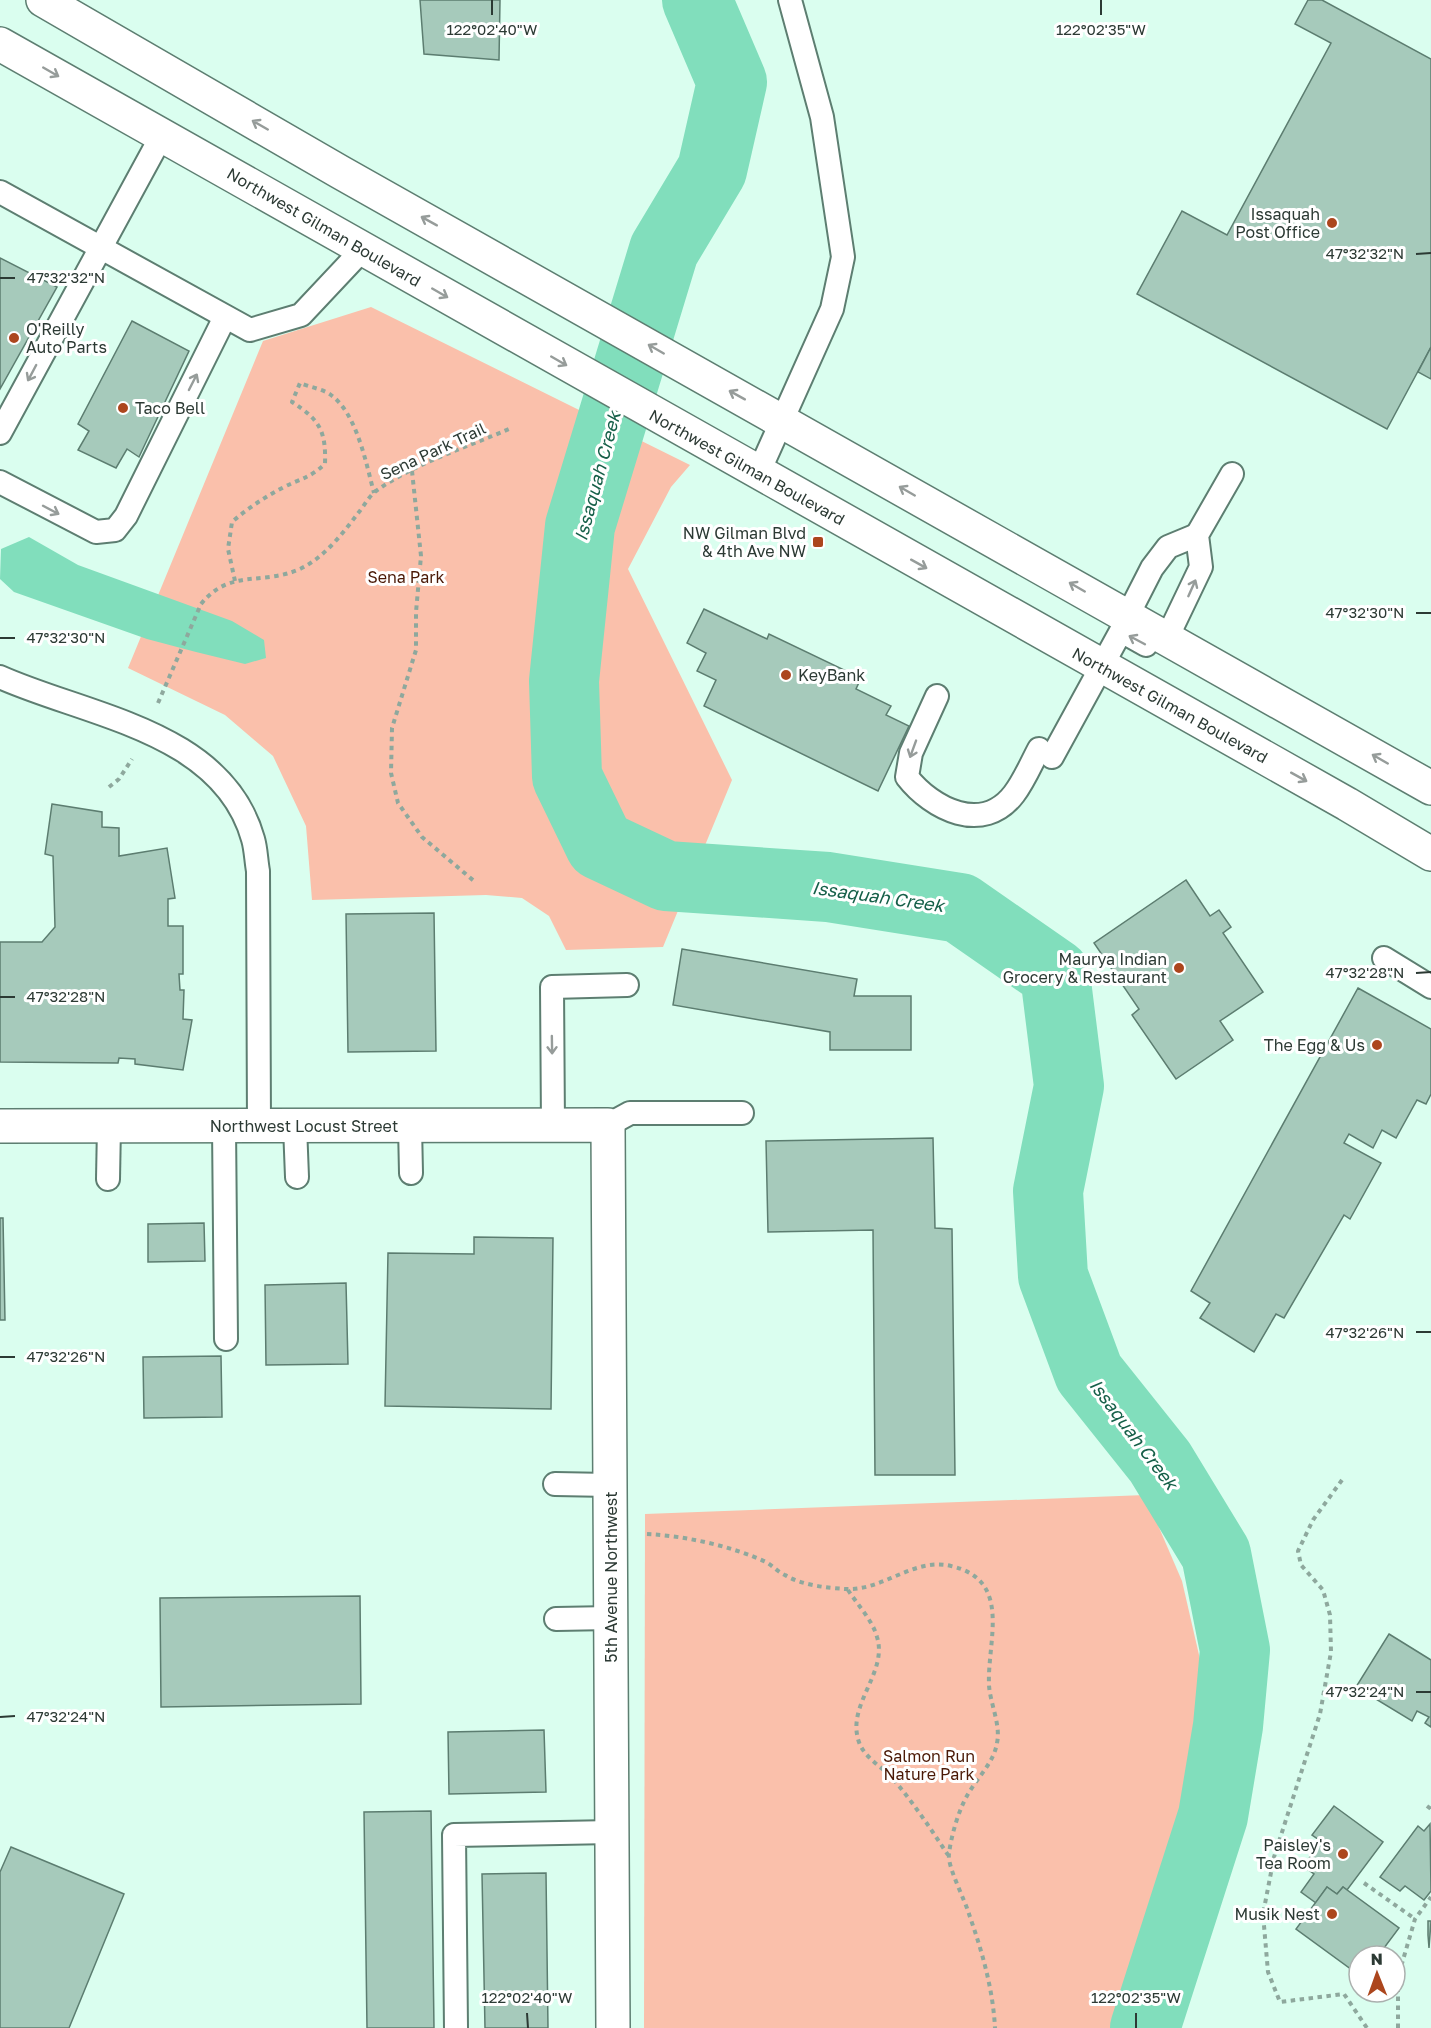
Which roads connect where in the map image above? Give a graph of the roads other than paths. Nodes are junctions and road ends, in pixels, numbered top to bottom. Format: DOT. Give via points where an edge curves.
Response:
graph roads {
  1 [pos="43,0"];
  2 [pos="790,0"];
  3 [pos="0,44"];
  4 [pos="162,135"];
  5 [pos="0,192"];
  6 [pos="100,247"];
  7 [pos="363,249"];
  8 [pos="225,317"];
  9 [pos="783,420"];
  10 [pos="0,433"];
  11 [pos="758,474"];
  12 [pos="1232,474"];
  13 [pos="0,482"];
  14 [pos="1197,535"];
  15 [pos="1128,615"];
  16 [pos="1167,638"];
  17 [pos="1102,666"];
  18 [pos="1230,674"];
  19 [pos="0,677"];
  20 [pos="937,696"];
  21 [pos="1431,788"];
  22 [pos="1431,854"];
  23 [pos="1384,958"];
  24 [pos="627,985"];
  25 [pos="1431,987"];
  26 [pos="742,1113"];
  27 [pos="608,1125"];
  28 [pos="0,1126"];
  29 [pos="109,1126"];
  30 [pos="224,1126"];
  31 [pos="259,1126"];
  32 [pos="296,1126"];
  33 [pos="410,1126"];
  34 [pos="553,1126"];
  35 [pos="411,1173"];
  36 [pos="297,1177"];
  37 [pos="108,1179"];
  38 [pos="226,1339"];
  39 [pos="555,1484"];
  40 [pos="610,1485"];
  41 [pos="611,1618"];
  42 [pos="556,1619"];
  43 [pos="612,1832"];
  44 [pos="456,2028"];
  45 [pos="614,2028"];
  9 -- 1 [label="street, one-way"];
  2 -- 9 [label="lane" via="822,117 843,257 832,309"];
  3 -- 4 [label="street, Northwest Gilman Boulevard, one-way"];
  4 -- 6 [label="lane"];
  4 -- 7 [label="street, Northwest Gilman Boulevard"];
  5 -- 6 [label="lane"];
  6 -- 8 [label="lane"];
  6 -- 10 [label="lane, one-way"];
  7 -- 8 [label="lane" via="301,315 250,330"];
  7 -- 11 [label="street, Northwest Gilman Boulevard, one-way"];
  13 -- 8 [label="lane, one-way" via="96,532 115,530 126,516"];
  9 -- 11 [label="lane"];
  15 -- 9 [label="street, one-way"];
  11 -- 17 [label="street, Northwest Gilman Boulevard, one-way"];
  12 -- 14 [label="lane"];
  14 -- 15 [label="lane" via="1168,547 1152,568"];
  16 -- 14 [label="lane, one-way" via="1201,567"];
  15 -- 16 [label="street"];
  16 -- 18 [label="street"];
  18 -- 17 [label="lane, one-way" via="1187,667 1121,631"];
  20 -- 17 [label="lane, one-way" via="911,753 907,777 919,792 945,809 966,816 994,810 1013,795"];
  17 -- 22 [label="street, Northwest Gilman Boulevard, one-way"];
  21 -- 18 [label="street, one-way"];
  19 -- 31 [label="lane" via="174,746 214,774 242,813 253,839 258,871"];
  23 -- 25 [label="lane"];
  24 -- 34 [label="lane, one-way" via="552,987"];
  26 -- 27 [label="lane" via="630,1113"];
  27 -- 34 [label="street, Northwest Locust Street"];
  27 -- 40 [label="street, 5th Avenue Northwest"];
  28 -- 29 [label="street, Northwest Locust Street"];
  29 -- 30 [label="street, Northwest Locust Street"];
  29 -- 37 [label="lane"];
  30 -- 31 [label="street, Northwest Locust Street"];
  30 -- 38 [label="lane"];
  31 -- 32 [label="street, Northwest Locust Street"];
  32 -- 33 [label="street, Northwest Locust Street"];
  32 -- 36 [label="lane"];
  33 -- 34 [label="street, Northwest Locust Street"];
  33 -- 35 [label="lane"];
  39 -- 40 [label="lane"];
  40 -- 41 [label="street, 5th Avenue Northwest"];
  41 -- 42 [label="lane"];
  41 -- 43 [label="street, 5th Avenue Northwest"];
  43 -- 44 [label="lane" via="454,1835"];
  43 -- 45 [label="street, 5th Avenue Northwest"];
}
